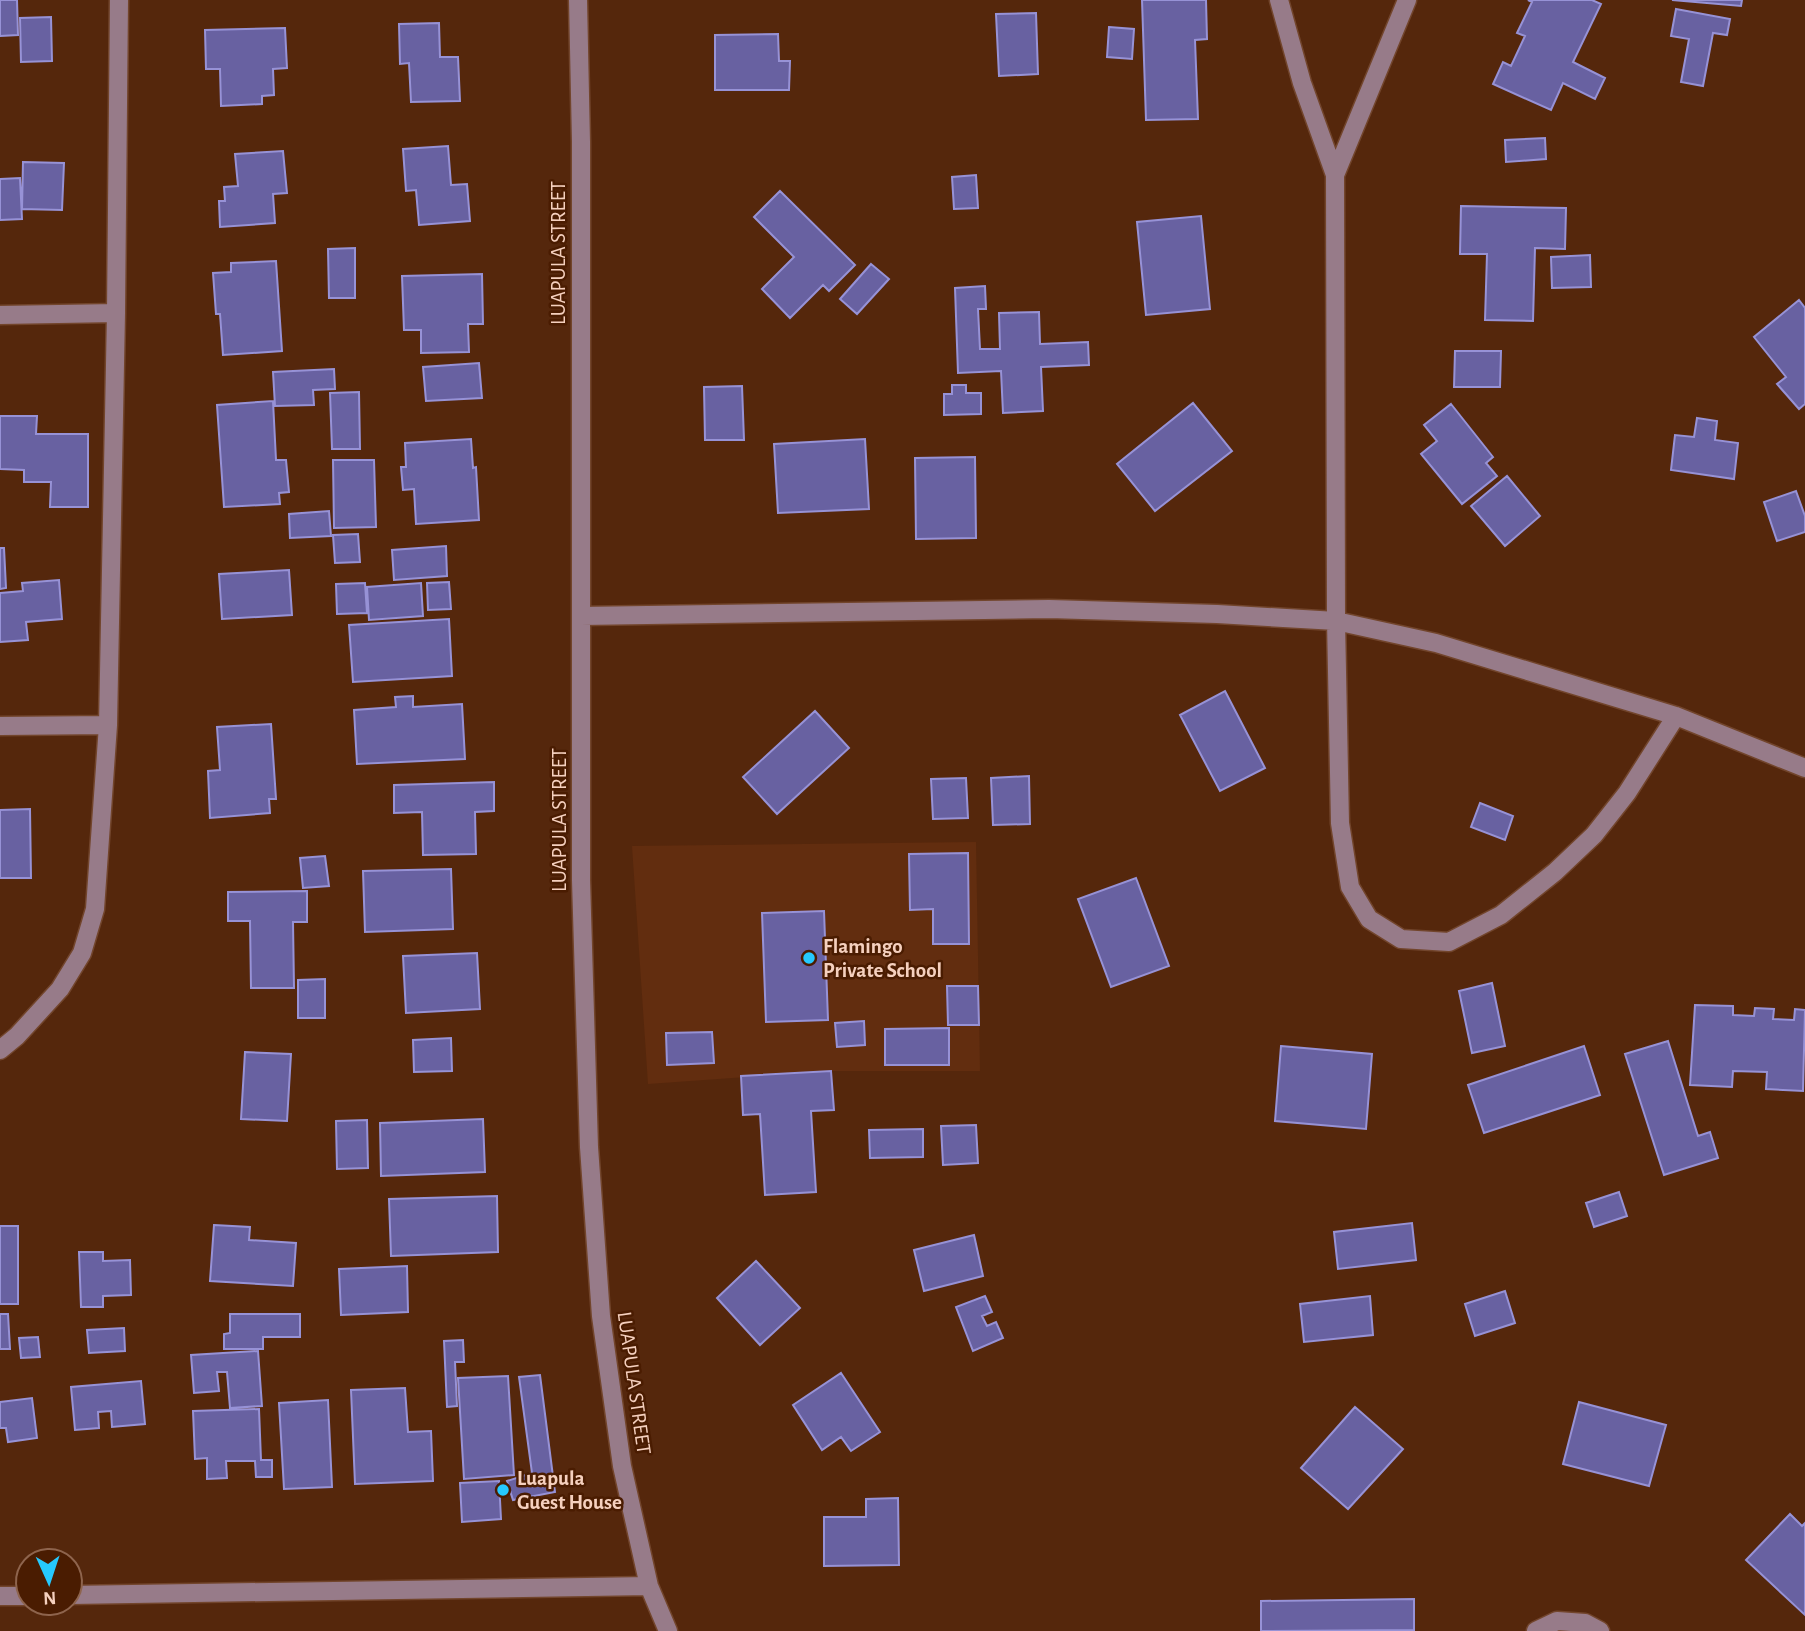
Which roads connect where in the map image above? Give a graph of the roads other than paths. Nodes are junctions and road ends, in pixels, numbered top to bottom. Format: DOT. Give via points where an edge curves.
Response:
graph roads {
  1 [pos="119,0"];
  2 [pos="578,0"];
  3 [pos="1279,0"];
  4 [pos="1406,0"];
  5 [pos="1335,175"];
  6 [pos="116,313"];
  7 [pos="0,315"];
  8 [pos="581,616"];
  9 [pos="1336,621"];
  10 [pos="1676,716"];
  11 [pos="108,725"];
  12 [pos="0,726"];
  13 [pos="1805,768"];
  14 [pos="0,1050"];
  15 [pos="649,1586"];
  16 [pos="84,1595"];
  17 [pos="668,1631"];
  18 [pos="1536,1631"];
  19 [pos="1600,1631"];
  1 -- 6 [label="street"];
  2 -- 8 [label="street, LUAPULA STREET"];
  3 -- 5 [label="street"];
  4 -- 5 [label="street"];
  5 -- 9 [label="street"];
  6 -- 7 [label="street"];
  6 -- 11 [label="street"];
  8 -- 9 [label="street" via="1049,609"];
  8 -- 15 [label="street, LUAPULA STREET" via="581,880 589,1147 601,1316 622,1466"];
  9 -- 10 [label="street" via="1436,643"];
  9 -- 10 [label="street" via="1340,823 1350,887 1369,919 1401,939 1448,942 1501,915 1555,872 1594,835 1627,793"];
  10 -- 13 [label="street"];
  11 -- 12 [label="street"];
  11 -- 14 [label="street" via="95,909 82,953 60,989"];
  15 -- 16 [label="street"];
  15 -- 17 [label="street, LUAPULA STREET"];
  18 -- 19 [label="street" via="1557,1621 1585,1623"];
}
